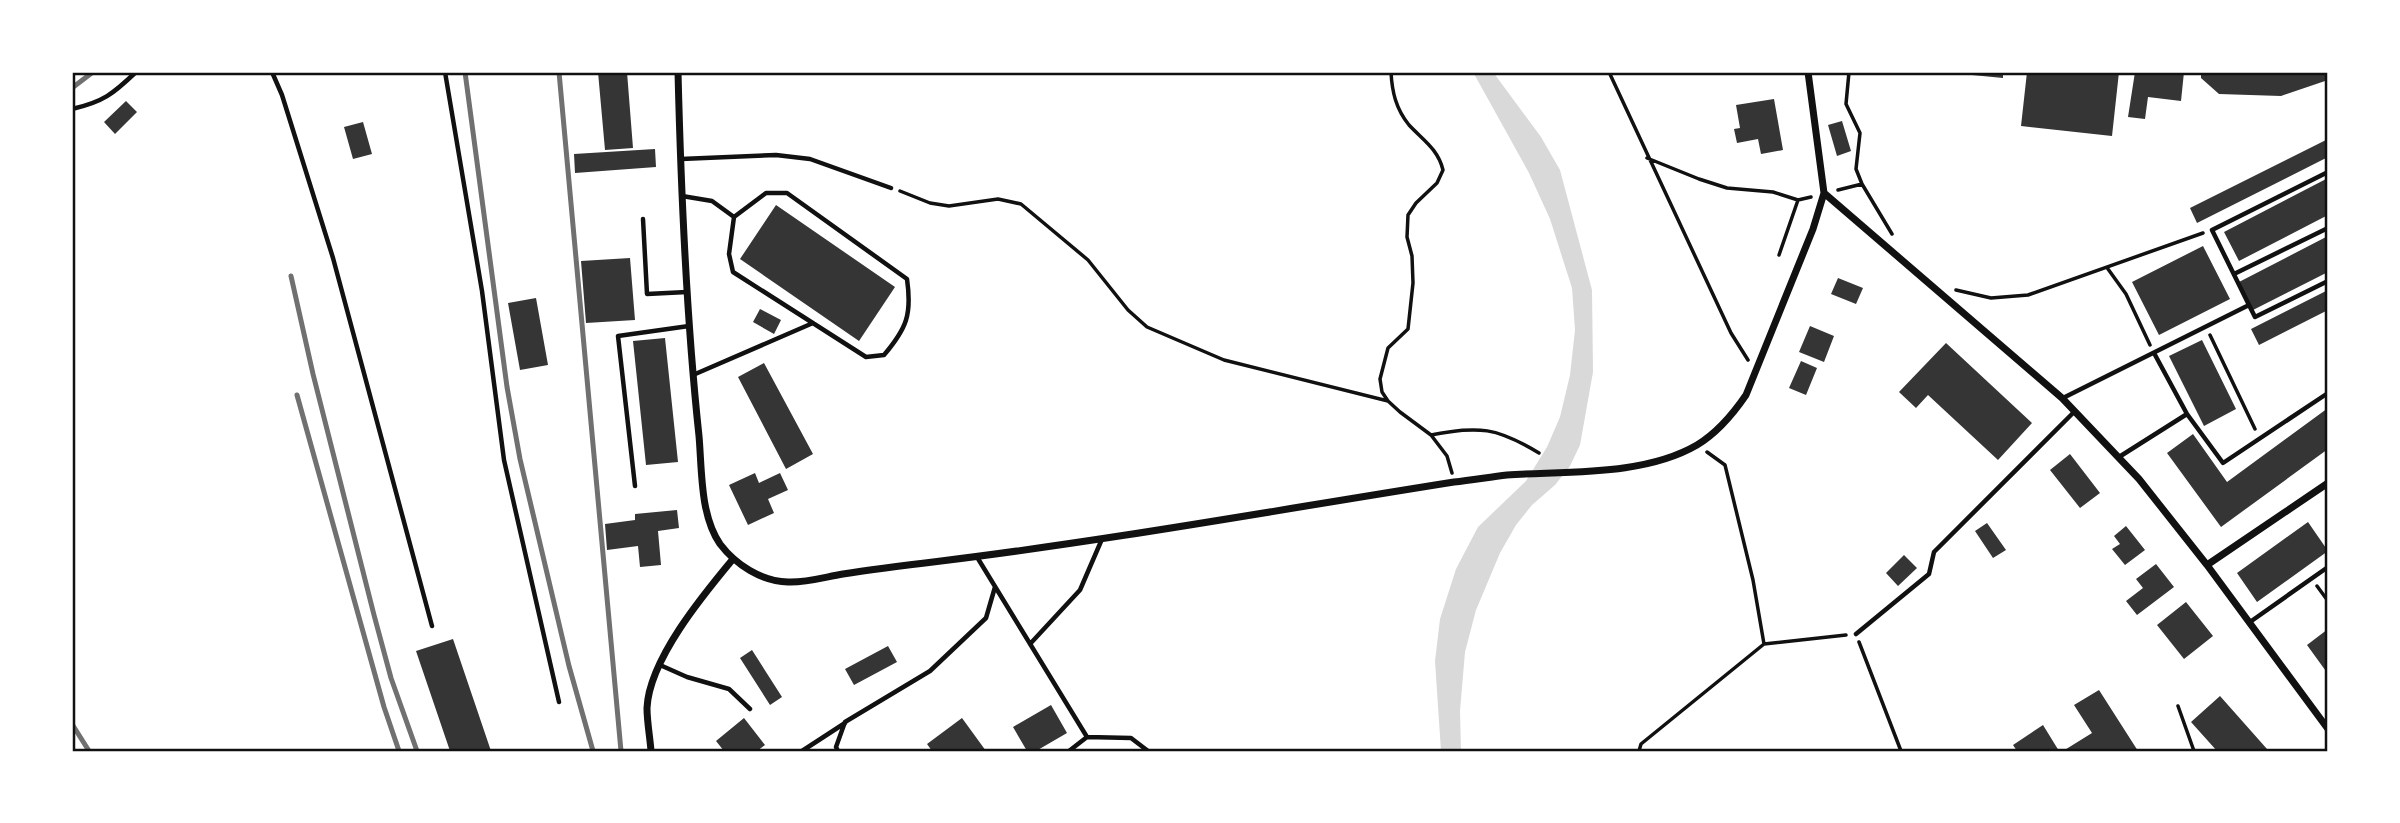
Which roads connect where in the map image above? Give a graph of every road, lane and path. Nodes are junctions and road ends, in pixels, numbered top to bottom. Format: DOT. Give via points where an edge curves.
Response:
graph roads {
  1 [pos="136,72"];
  2 [pos="272,72"];
  3 [pos="445,72"];
  4 [pos="678,72"];
  5 [pos="1391,72"];
  6 [pos="1609,72"];
  7 [pos="1808,72"];
  8 [pos="1849,72"];
  9 [pos="72,109"];
  10 [pos="1647,158"];
  11 [pos="680,159"];
  12 [pos="2328,172"];
  13 [pos="891,188"];
  14 [pos="1824,193"];
  15 [pos="681,196"];
  16 [pos="1798,200"];
  17 [pos="734,217"];
  18 [pos="643,219"];
  19 [pos="2328,228"];
  20 [pos="2212,230"];
  21 [pos="1895,240"];
  22 [pos="2108,269"];
  23 [pos="2234,274"];
  24 [pos="2328,281"];
  25 [pos="687,292"];
  26 [pos="1961,298"];
  27 [pos="2249,305"];
  28 [pos="813,323"];
  29 [pos="689,326"];
  30 [pos="2206,327"];
  31 [pos="2154,353"];
  32 [pos="1757,374"];
  33 [pos="692,375"];
  34 [pos="2328,393"];
  35 [pos="2062,398"];
  36 [pos="1388,401"];
  37 [pos="2075,411"];
  38 [pos="2187,414"];
  39 [pos="1431,435"];
  40 [pos="2260,438"];
  41 [pos="1697,445"];
  42 [pos="1539,453"];
  43 [pos="1447,456"];
  44 [pos="2118,457"];
  45 [pos="2328,483"];
  46 [pos="635,486"];
  47 [pos="1102,538"];
  48 [pos="977,557"];
  49 [pos="733,559"];
  50 [pos="2207,565"];
  51 [pos="2328,566"];
  52 [pos="2311,579"];
  53 [pos="995,587"];
  54 [pos="2328,601"];
  55 [pos="2249,623"];
  56 [pos="432,626"];
  57 [pos="1856,634"];
  58 [pos="1030,644"];
  59 [pos="1764,644"];
  60 [pos="660,664"];
  61 [pos="559,702"];
  62 [pos="2178,706"];
  63 [pos="750,709"];
  64 [pos="845,722"];
  65 [pos="2328,729"];
  66 [pos="1087,737"];
  67 [pos="651,751"];
  68 [pos="802,751"];
  69 [pos="838,751"];
  70 [pos="1069,751"];
  71 [pos="1148,751"];
  72 [pos="1639,751"];
  73 [pos="1900,751"];
  74 [pos="2194,751"];
  1 -- 9 [label="lane" via="96,104"];
  2 -- 56 [label="lane" via="333,258"];
  3 -- 61 [label="lane" via="482,291 504,460"];
  4 -- 11 [label="street"];
  5 -- 36 [label="path" via="1398,108 1436,151 1443,170 1408,215 1413,283 1410,316 1408,329 1388,348 1384,359 1380,379"];
  6 -- 10 [label="path"];
  7 -- 14 [label="street"];
  8 -- 21 [label="path" via="1846,104 1860,133 1857,169"];
  10 -- 16 [label="path" via="1727,188 1773,192"];
  10 -- 32 [label="path" via="1731,333"];
  11 -- 13 [label="lane" via="776,155 810,159"];
  11 -- 15 [label="street"];
  12 -- 20 [label="lane"];
  13 -- 36 [label="path" via="949,206 998,199 1021,204 1088,260 1147,327 1224,359"];
  14 -- 32 [label="street"];
  14 -- 35 [label="street"];
  15 -- 17 [label="lane" via="712,201"];
  15 -- 25 [label="street"];
  17 -- 28 [label="lane" via="729,254 733,272"];
  17 -- 28 [label="lane" via="766,193 787,193 907,279 911,302 901,335 884,355 866,357"];
  18 -- 25 [label="lane" via="647,295"];
  19 -- 23 [label="lane"];
  20 -- 22 [label="path"];
  20 -- 23 [label="lane"];
  22 -- 26 [label="path" via="2028,296 1991,298 1951,289"];
  22 -- 31 [label="path"];
  23 -- 27 [label="lane"];
  24 -- 27 [label="lane" via="2255,317"];
  25 -- 29 [label="street"];
  27 -- 30 [label="lane"];
  28 -- 33 [label="lane"];
  29 -- 33 [label="street"];
  29 -- 46 [label="lane" via="618,336"];
  30 -- 31 [label="lane"];
  30 -- 40 [label="path"];
  31 -- 35 [label="lane"];
  31 -- 38 [label="lane"];
  32 -- 41 [label="street" via="1732,415"];
  33 -- 49 [label="street" via="710,525"];
  34 -- 40 [label="lane"];
  35 -- 37 [label="street"];
  36 -- 39 [label="path"];
  37 -- 44 [label="street"];
  37 -- 57 [label="lane" via="1934,552 1929,574"];
  38 -- 40 [label="lane" via="2222,463"];
  38 -- 44 [label="lane"];
  39 -- 42 [label="path" via="1465,429 1497,431"];
  39 -- 43 [label="path"];
  41 -- 47 [label="street" via="1612,470 1507,475"];
  41 -- 59 [label="path" via="1726,465"];
  44 -- 50 [label="street"];
  45 -- 50 [label="street"];
  47 -- 48 [label="street"];
  47 -- 58 [label="lane" via="1080,590"];
  48 -- 49 [label="street" via="789,582 752,573"];
  48 -- 53 [label="lane"];
  49 -- 60 [label="street"];
  50 -- 55 [label="street"];
  51 -- 52 [label="lane"];
  52 -- 54 [label="path"];
  52 -- 55 [label="lane"];
  53 -- 58 [label="lane"];
  53 -- 64 [label="lane" via="986,618 930,671"];
  55 -- 65 [label="street"];
  57 -- 59 [label="path"];
  57 -- 73 [label="path"];
  58 -- 66 [label="lane"];
  59 -- 72 [label="path" via="1641,744"];
  60 -- 63 [label="lane" via="729,689"];
  60 -- 67 [label="street" via="648,708"];
  62 -- 74 [label="path"];
  64 -- 68 [label="lane"];
  64 -- 69 [label="lane"];
  66 -- 70 [label="lane"];
  66 -- 71 [label="lane" via="1131,738"];
}
